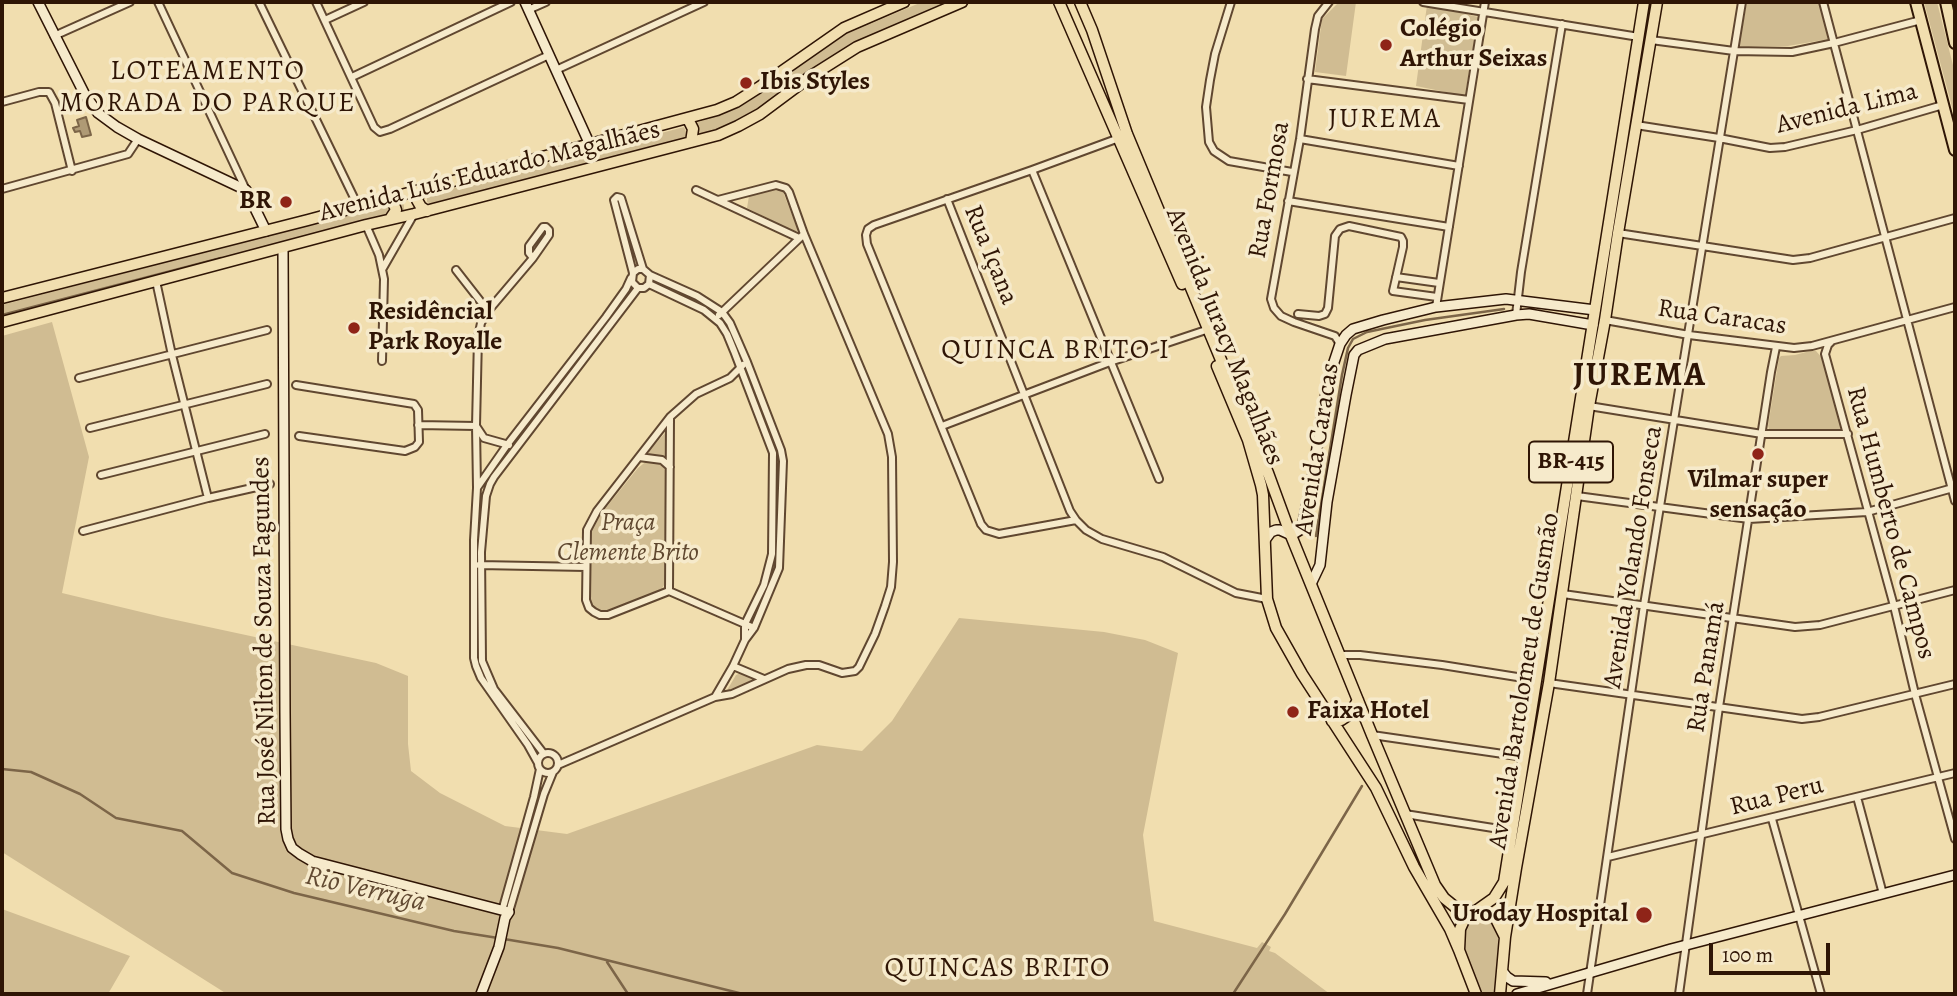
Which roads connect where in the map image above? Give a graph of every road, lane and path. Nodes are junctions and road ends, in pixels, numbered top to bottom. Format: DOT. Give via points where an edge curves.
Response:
graph roads {
  1 [pos="38,2"];
  2 [pos="130,2"];
  3 [pos="158,2"];
  4 [pos="259,2"];
  5 [pos="316,2"];
  6 [pos="364,2"];
  7 [pos="511,2"];
  8 [pos="546,2"];
  9 [pos="704,2"];
  10 [pos="904,2"];
  11 [pos="962,2"];
  12 [pos="1059,2"];
  13 [pos="1080,2"];
  14 [pos="1231,2"];
  15 [pos="1328,2"];
  16 [pos="1423,2"];
  17 [pos="1485,2"];
  18 [pos="1644,2"];
  19 [pos="1657,2"];
  20 [pos="1742,2"];
  21 [pos="1823,2"];
  22 [pos="1916,2"];
  23 [pos="1946,2"];
  24 [pos="526,6"];
  25 [pos="1483,12"];
  26 [pos="325,20"];
  27 [pos="1921,20"];
  28 [pos="1952,20"];
  29 [pos="1562,24"];
  30 [pos="54,36"];
  31 [pos="1639,37"];
  32 [pos="1651,40"];
  33 [pos="1834,43"];
  34 [pos="1955,43"];
  35 [pos="1734,51"];
  36 [pos="549,55"];
  37 [pos="1104,65"];
  38 [pos="556,70"];
  39 [pos="1088,71"];
  40 [pos="352,77"];
  41 [pos="1307,79"];
  42 [pos="1469,100"];
  43 [pos="2,102"];
  44 [pos="1943,104"];
  45 [pos="688,119"];
  46 [pos="1636,125"];
  47 [pos="1857,130"];
  48 [pos="1119,138"];
  49 [pos="1719,138"];
  50 [pos="138,139"];
  51 [pos="1300,139"];
  52 [pos="691,142"];
  53 [pos="590,145"];
  54 [pos="1955,150"];
  55 [pos="1459,166"];
  56 [pos="72,170"];
  57 [pos="1032,170"];
  58 [pos="1293,172"];
  59 [pos="2,189"];
  60 [pos="423,189"];
  61 [pos="246,190"];
  62 [pos="696,190"];
  63 [pos="387,198"];
  64 [pos="947,199"];
  65 [pos="718,200"];
  66 [pos="1288,201"];
  67 [pos="358,206"];
  68 [pos="426,211"];
  69 [pos="414,214"];
  70 [pos="1955,218"];
  71 [pos="390,219"];
  72 [pos="366,225"];
  73 [pos="1449,227"];
  74 [pos="267,231"];
  75 [pos="1618,233"];
  76 [pos="801,236"];
  77 [pos="1885,236"];
  78 [pos="1701,247"];
  79 [pos="282,248"];
  80 [pos="533,258"];
  81 [pos="383,268"];
  82 [pos="643,269"];
  83 [pos="456,270"];
  84 [pos="632,275"];
  85 [pos="650,275"];
  86 [pos="1396,277"];
  87 [pos="156,281"];
  88 [pos="1439,283"];
  89 [pos="649,284"];
  90 [pos="638,288"];
  91 [pos="2,298"];
  92 [pos="1518,299"];
  93 [pos="1437,302"];
  94 [pos="1955,307"];
  95 [pos="1595,310"];
  96 [pos="488,311"];
  97 [pos="722,312"];
  98 [pos="1298,314"];
  99 [pos="1516,315"];
  100 [pos="715,319"];
  101 [pos="1605,320"];
  102 [pos="2,322"];
  103 [pos="1907,322"];
  104 [pos="1593,325"];
  105 [pos="267,330"];
  106 [pos="1206,330"];
  107 [pos="1689,335"];
  108 [pos="1832,341"];
  109 [pos="1340,344"];
  110 [pos="1812,346"];
  111 [pos="1776,347"];
  112 [pos="1825,354"];
  113 [pos="172,355"];
  114 [pos="382,361"];
  115 [pos="747,362"];
  116 [pos="1110,362"];
  117 [pos="740,368"];
  118 [pos="79,378"];
  119 [pos="267,384"];
  120 [pos="296,385"];
  121 [pos="1025,394"];
  122 [pos="184,405"];
  123 [pos="1589,406"];
  124 [pos="670,417"];
  125 [pos="1675,419"];
  126 [pos="418,425"];
  127 [pos="476,426"];
  128 [pos="942,426"];
  129 [pos="90,428"];
  130 [pos="265,434"];
  131 [pos="1762,434"];
  132 [pos="1848,435"];
  133 [pos="299,436"];
  134 [pos="507,445"];
  135 [pos="518,445"];
  136 [pos="196,451"];
  137 [pos="639,457"];
  138 [pos="670,467"];
  139 [pos="101,475"];
  140 [pos="1159,479"];
  141 [pos="270,484"];
  142 [pos="477,488"];
  143 [pos="1954,488"];
  144 [pos="1577,496"];
  145 [pos="208,498"];
  146 [pos="1955,501"];
  147 [pos="1661,508"];
  148 [pos="1867,512"];
  149 [pos="1749,519"];
  150 [pos="1076,520"];
  151 [pos="83,531"];
  152 [pos="1291,535"];
  153 [pos="1265,540"];
  154 [pos="477,565"];
  155 [pos="586,567"];
  156 [pos="1311,584"];
  157 [pos="1955,590"];
  158 [pos="669,591"];
  159 [pos="1563,594"];
  160 [pos="1267,599"];
  161 [pos="1644,605"];
  162 [pos="1894,606"];
  163 [pos="1734,618"];
  164 [pos="745,624"];
  165 [pos="754,628"];
  166 [pos="745,640"];
  167 [pos="1339,655"];
  168 [pos="733,666"];
  169 [pos="764,679"];
  170 [pos="1536,680"];
  171 [pos="1549,683"];
  172 [pos="1955,684"];
  173 [pos="1915,694"];
  174 [pos="1632,695"];
  175 [pos="715,697"];
  176 [pos="1358,700"];
  177 [pos="1719,707"];
  178 [pos="1332,721"];
  179 [pos="1372,734"];
  180 [pos="544,754"];
  181 [pos="1524,757"];
  182 [pos="558,765"];
  183 [pos="539,766"];
  184 [pos="552,772"];
  185 [pos="1955,773"];
  186 [pos="1938,778"];
  187 [pos="1857,797"];
  188 [pos="1405,814"];
  189 [pos="1772,818"];
  190 [pos="1512,831"];
  191 [pos="1700,835"];
  192 [pos="1955,839"];
  193 [pos="1608,857"];
  194 [pos="1955,875"];
  195 [pos="1883,894"];
  196 [pos="1473,911"];
  197 [pos="1799,915"];
  198 [pos="505,917"];
  199 [pos="1505,937"];
  200 [pos="1687,945"];
  201 [pos="1459,950"];
  202 [pos="1502,971"];
  203 [pos="1591,972"];
  204 [pos="1558,982"];
  205 [pos="481,994"];
  206 [pos="1476,994"];
  207 [pos="1500,994"];
  208 [pos="1517,994"];
  209 [pos="1587,994"];
  210 [pos="1679,994"];
  211 [pos="1821,994"];
  1 -- 30 [label="street"];
  2 -- 30 [label="street"];
  3 -- 61 [label="street"];
  4 -- 67 [label="street"];
  5 -- 26 [label="street"];
  6 -- 26 [label="street"];
  7 -- 40 [label="street"];
  8 -- 24 [label="street"];
  9 -- 38 [label="street"];
  10 -- 45 [label="main road, Avenida Luís Eduardo Magalhães" via="844,28 736,102"];
  11 -- 52 [label="main road, Avenida Luís Eduardo Magalhães" via="857,47 738,127"];
  12 -- 39 [label="main road, Avenida Juracy Magalhães"];
  13 -- 37 [label="main road, Avenida Juracy Magalhães"];
  14 -- 58 [label="street" via="1210,80 1206,107 1209,142 1229,161"];
  15 -- 41 [label="street, Rua Formosa" via="1318,16"];
  16 -- 25 [label="street"];
  17 -- 25 [label="street"];
  18 -- 31 [label="main road, Avenida Bartolomeu de Gusmão / BR-415"];
  19 -- 32 [label="main road, Avenida Bartolomeu de Gusmão"];
  20 -- 35 [label="street, Avenida Yolando Fonseca"];
  21 -- 33 [label="street"];
  22 -- 27 [label="highway"];
  23 -- 28 [label="highway"];
  24 -- 36 [label="street"];
  25 -- 29 [label="street"];
  25 -- 42 [label="street"];
  26 -- 40 [label="street"];
  27 -- 33 [label="street"];
  27 -- 44 [label="highway"];
  28 -- 34 [label="highway"];
  29 -- 31 [label="street"];
  29 -- 92 [label="street"];
  30 -- 50 [label="street" via="98,113"];
  31 -- 95 [label="main road, Avenida Bartolomeu de Gusmão / BR-415"];
  32 -- 35 [label="street"];
  32 -- 46 [label="main road, Avenida Bartolomeu de Gusmão"];
  33 -- 35 [label="street" via="1792,52"];
  33 -- 47 [label="street"];
  35 -- 49 [label="street, Avenida Yolando Fonseca"];
  36 -- 38 [label="street"];
  36 -- 40 [label="street" via="385,132 374,127"];
  37 -- 39 [label="main road"];
  37 -- 106 [label="main road, Avenida Juracy Magalhães"];
  38 -- 53 [label="street"];
  39 -- 48 [label="main road, Avenida Juracy Magalhães"];
  41 -- 42 [label="street"];
  41 -- 51 [label="street, Rua Formosa"];
  42 -- 55 [label="street"];
  43 -- 56 [label="street" via="49,92"];
  44 -- 47 [label="street, Avenida Lima"];
  44 -- 54 [label="highway"];
  45 -- 52 [label="main road" via="693,129"];
  45 -- 53 [label="main road, Avenida Luís Eduardo Magalhães"];
  46 -- 49 [label="street, Avenida Lima"];
  46 -- 75 [label="main road, Avenida Bartolomeu de Gusmão"];
  47 -- 49 [label="street, Avenida Lima" via="1770,148"];
  47 -- 77 [label="street"];
  48 -- 57 [label="street"];
  48 -- 106 [label="main road, Avenida Juracy Magalhães"];
  49 -- 78 [label="street, Avenida Yolando Fonseca"];
  50 -- 56 [label="street" via="128,154"];
  50 -- 61 [label="street"];
  51 -- 55 [label="street"];
  51 -- 58 [label="street, Rua Formosa"];
  52 -- 68 [label="main road, Avenida Luís Eduardo Magalhães"];
  53 -- 60 [label="main road, Avenida Luís Eduardo Magalhães"];
  55 -- 73 [label="street"];
  56 -- 59 [label="street"];
  57 -- 64 [label="street"];
  57 -- 116 [label="street"];
  58 -- 66 [label="street, Rua Formosa"];
  60 -- 63 [label="main road, Avenida Luís Eduardo Magalhães"];
  60 -- 68 [label="main road" via="417,200"];
  61 -- 74 [label="street"];
  62 -- 65 [label="street"];
  63 -- 67 [label="main road, Avenida Luís Eduardo Magalhães"];
  63 -- 71 [label="main road" via="396,210"];
  64 -- 121 [label="street, Rua Içana"];
  64 -- 128 [label="street" via="874,225 866,235"];
  65 -- 76 [label="street"];
  65 -- 76 [label="street" via="781,185 789,192"];
  66 -- 73 [label="street"];
  66 -- 109 [label="street, Rua Formosa" via="1270,299 1281,316 1335,336"];
  67 -- 74 [label="main road, Avenida Luís Eduardo Magalhães"];
  68 -- 69 [label="main road, Avenida Luís Eduardo Magalhães"];
  69 -- 71 [label="main road, Avenida Luís Eduardo Magalhães"];
  69 -- 81 [label="street"];
  70 -- 77 [label="street"];
  71 -- 72 [label="main road, Avenida Luís Eduardo Magalhães"];
  72 -- 79 [label="main road, Avenida Luís Eduardo Magalhães"];
  72 -- 81 [label="street"];
  73 -- 88 [label="street"];
  74 -- 91 [label="main road, Avenida Luís Eduardo Magalhães"];
  75 -- 78 [label="street"];
  75 -- 101 [label="main road, Avenida Bartolomeu de Gusmão"];
  76 -- 97 [label="street"];
  76 -- 169 [label="street" via="888,434 892,457 891,587 875,634 855,671 842,673 806,665"];
  77 -- 78 [label="street" via="1793,260"];
  77 -- 103 [label="street"];
  78 -- 107 [label="street, Avenida Yolando Fonseca"];
  79 -- 87 [label="main road, Avenida Luís Eduardo Magalhães"];
  79 -- 198 [label="street, Rua José Nilton de Souza Fagundes" via="288,839 292,848 312,861"];
  80 -- 80 [label="street" via="550,235 546,227 529,246"];
  80 -- 96 [label="street"];
  81 -- 114 [label="street"];
  82 -- 84 [label="street"];
  82 -- 84 [label="street" via="617,197 614,200"];
  82 -- 85 [label="street"];
  83 -- 96 [label="street"];
  84 -- 90 [label="street"];
  84 -- 134 [label="street" via="606,317"];
  85 -- 89 [label="street"];
  85 -- 97 [label="street"];
  86 -- 88 [label="street"];
  86 -- 93 [label="street" via="1394,290"];
  86 -- 98 [label="street" via="1401,237 1349,226 1340,229 1335,236 1328,308 1319,316"];
  87 -- 102 [label="main road, Avenida Luís Eduardo Magalhães"];
  87 -- 113 [label="street"];
  88 -- 93 [label="street"];
  89 -- 90 [label="street"];
  89 -- 100 [label="street"];
  90 -- 135 [label="street"];
  92 -- 93 [label="street, Avenida Caracas"];
  92 -- 95 [label="street, Avenida Caracas"];
  92 -- 99 [label="street"];
  93 -- 109 [label="street, Avenida Caracas" via="1353,329"];
  94 -- 103 [label="street, Rua Caracas"];
  95 -- 104 [label="main road, Avenida Bartolomeu de Gusmão / BR-415"];
  96 -- 127 [label="street" via="478,337"];
  97 -- 100 [label="street"];
  97 -- 115 [label="street"];
  99 -- 104 [label="street, Avenida Caracas"];
  99 -- 156 [label="street, Avenida Caracas" via="1385,339 1354,355 1320,565"];
  100 -- 117 [label="street" via="727,334"];
  101 -- 107 [label="street, Rua Caracas"];
  101 -- 123 [label="main road, Avenida Bartolomeu de Gusmão"];
  103 -- 108 [label="street, Rua Caracas"];
  103 -- 143 [label="street"];
  104 -- 170 [label="main road, Avenida Bartolomeu de Gusmão / BR-415"];
  105 -- 113 [label="street"];
  106 -- 116 [label="street"];
  106 -- 152 [label="main road, Avenida Juracy Magalhães"];
  106 -- 153 [label="main road, Avenida Juracy Magalhães" via="1257,469"];
  107 -- 111 [label="street, Rua Caracas"];
  107 -- 125 [label="street, Avenida Yolando Fonseca"];
  108 -- 110 [label="street, Rua Caracas"];
  108 -- 112 [label="street, Rua Humberto de Campos"];
  109 -- 152 [label="street, Avenida Caracas" via="1324,402 1303,523"];
  110 -- 111 [label="street, Rua Caracas"];
  110 -- 112 [label="street"];
  111 -- 131 [label="street, Rua Panamá"];
  112 -- 132 [label="street, Rua Humberto de Campos"];
  113 -- 118 [label="street"];
  113 -- 122 [label="street"];
  115 -- 117 [label="street"];
  115 -- 165 [label="street" via="782,461 779,568"];
  116 -- 121 [label="street"];
  116 -- 140 [label="street"];
  117 -- 124 [label="street" via="730,378 696,394"];
  117 -- 164 [label="street" via="774,462 772,554 764,585"];
  119 -- 122 [label="street"];
  120 -- 126 [label="street" via="414,404"];
  121 -- 128 [label="street"];
  121 -- 150 [label="street, Rua Içana"];
  122 -- 129 [label="street"];
  122 -- 136 [label="street"];
  123 -- 125 [label="street"];
  123 -- 144 [label="main road, Avenida Bartolomeu de Gusmão"];
  124 -- 137 [label="street"];
  124 -- 138 [label="street"];
  125 -- 131 [label="street"];
  125 -- 147 [label="street, Avenida Yolando Fonseca"];
  126 -- 127 [label="street"];
  126 -- 133 [label="street" via="419,442 405,452"];
  127 -- 134 [label="street" via="484,438"];
  127 -- 142 [label="street"];
  128 -- 150 [label="street" via="981,524 992,533"];
  130 -- 136 [label="street"];
  131 -- 132 [label="street"];
  131 -- 149 [label="street, Rua Panamá"];
  132 -- 148 [label="street, Rua Humberto de Campos"];
  134 -- 135 [label="street"];
  134 -- 142 [label="street"];
  135 -- 154 [label="street" via="487,489"];
  136 -- 139 [label="street"];
  136 -- 145 [label="street"];
  137 -- 138 [label="street" via="662,460"];
  137 -- 155 [label="street" via="587,530"];
  138 -- 158 [label="street"];
  141 -- 145 [label="street"];
  142 -- 154 [label="street"];
  143 -- 146 [label="street"];
  143 -- 148 [label="street"];
  144 -- 147 [label="street"];
  144 -- 159 [label="main road, Avenida Bartolomeu de Gusmão"];
  145 -- 151 [label="street"];
  147 -- 149 [label="street"];
  147 -- 161 [label="street, Avenida Yolando Fonseca"];
  148 -- 149 [label="street"];
  148 -- 162 [label="street, Rua Humberto de Campos"];
  149 -- 163 [label="street, Rua Panamá"];
  150 -- 160 [label="street" via="1102,538 1163,557 1223,588"];
  152 -- 153 [label="street" via="1276,530"];
  152 -- 156 [label="main road, Avenida Juracy Magalhães"];
  153 -- 160 [label="main road, Avenida Juracy Magalhães"];
  154 -- 155 [label="street"];
  154 -- 180 [label="street" via="483,666 494,689"];
  154 -- 183 [label="street" via="475,666"];
  155 -- 158 [label="street" via="586,600 600,615"];
  156 -- 167 [label="main road, Avenida Juracy Magalhães"];
  157 -- 162 [label="street"];
  158 -- 164 [label="street"];
  159 -- 161 [label="street"];
  159 -- 171 [label="main road, Avenida Bartolomeu de Gusmão"];
  160 -- 178 [label="main road, Avenida Juracy Magalhães" via="1283,642"];
  161 -- 163 [label="street"];
  161 -- 174 [label="street, Avenida Yolando Fonseca"];
  162 -- 163 [label="street" via="1807,627"];
  162 -- 173 [label="street, Rua Humberto de Campos"];
  163 -- 177 [label="street, Rua Panamá"];
  164 -- 165 [label="street"];
  164 -- 166 [label="street"];
  165 -- 166 [label="street"];
  166 -- 168 [label="street"];
  167 -- 170 [label="street"];
  167 -- 176 [label="main road, Avenida Juracy Magalhães"];
  168 -- 169 [label="street"];
  168 -- 175 [label="street"];
  169 -- 175 [label="street"];
  170 -- 181 [label="main road, Avenida Bartolomeu de Gusmão / BR-415"];
  171 -- 174 [label="street"];
  171 -- 199 [label="main road, Avenida Bartolomeu de Gusmão"];
  172 -- 173 [label="street"];
  173 -- 177 [label="street" via="1810,719"];
  173 -- 186 [label="street, Rua Humberto de Campos"];
  174 -- 177 [label="street"];
  174 -- 193 [label="street, Avenida Yolando Fonseca"];
  175 -- 182 [label="street"];
  176 -- 178 [label="main road" via="1350,714"];
  176 -- 179 [label="main road, Avenida Juracy Magalhães"];
  177 -- 191 [label="street, Rua Panamá"];
  178 -- 201 [label="main road, Avenida Juracy Magalhães" via="1376,788"];
  179 -- 181 [label="street"];
  179 -- 188 [label="main road, Avenida Juracy Magalhães"];
  180 -- 182 [label="street" via="554,755"];
  180 -- 183 [label="street"];
  181 -- 190 [label="main road, Avenida Bartolomeu de Gusmão / BR-415"];
  182 -- 184 [label="street"];
  183 -- 184 [label="street"];
  183 -- 198 [label="street"];
  184 -- 198 [label="street"];
  185 -- 186 [label="street, Rua Peru"];
  186 -- 187 [label="street, Rua Peru"];
  186 -- 192 [label="street, Rua Humberto de Campos"];
  187 -- 189 [label="street, Rua Peru"];
  187 -- 195 [label="street"];
  188 -- 190 [label="street"];
  188 -- 196 [label="main road, Avenida Juracy Magalhães" via="1435,885 1449,903"];
  189 -- 191 [label="street, Rua Peru"];
  189 -- 197 [label="street"];
  190 -- 196 [label="main road, Avenida Bartolomeu de Gusmão / BR-415" via="1504,882 1494,898"];
  191 -- 193 [label="street, Rua Peru"];
  191 -- 200 [label="street, Rua Panamá"];
  193 -- 203 [label="street, Avenida Yolando Fonseca"];
  194 -- 195 [label="street"];
  195 -- 197 [label="street"];
  196 -- 199 [label="main road, Avenida Juracy Magalhães" via="1496,919"];
  196 -- 201 [label="main road" via="1460,929"];
  197 -- 200 [label="street"];
  197 -- 211 [label="street"];
  198 -- 205 [label="street"];
  199 -- 202 [label="main road, Avenida Bartolomeu de Gusmão"];
  200 -- 203 [label="street"];
  200 -- 210 [label="street, Rua Panamá"];
  201 -- 206 [label="main road, Avenida Juracy Magalhães"];
  202 -- 204 [label="street" via="1513,981"];
  202 -- 207 [label="main road, Avenida Bartolomeu de Gusmão"];
  203 -- 204 [label="street"];
  203 -- 209 [label="street, Avenida Yolando Fonseca"];
  204 -- 208 [label="street"];
}
